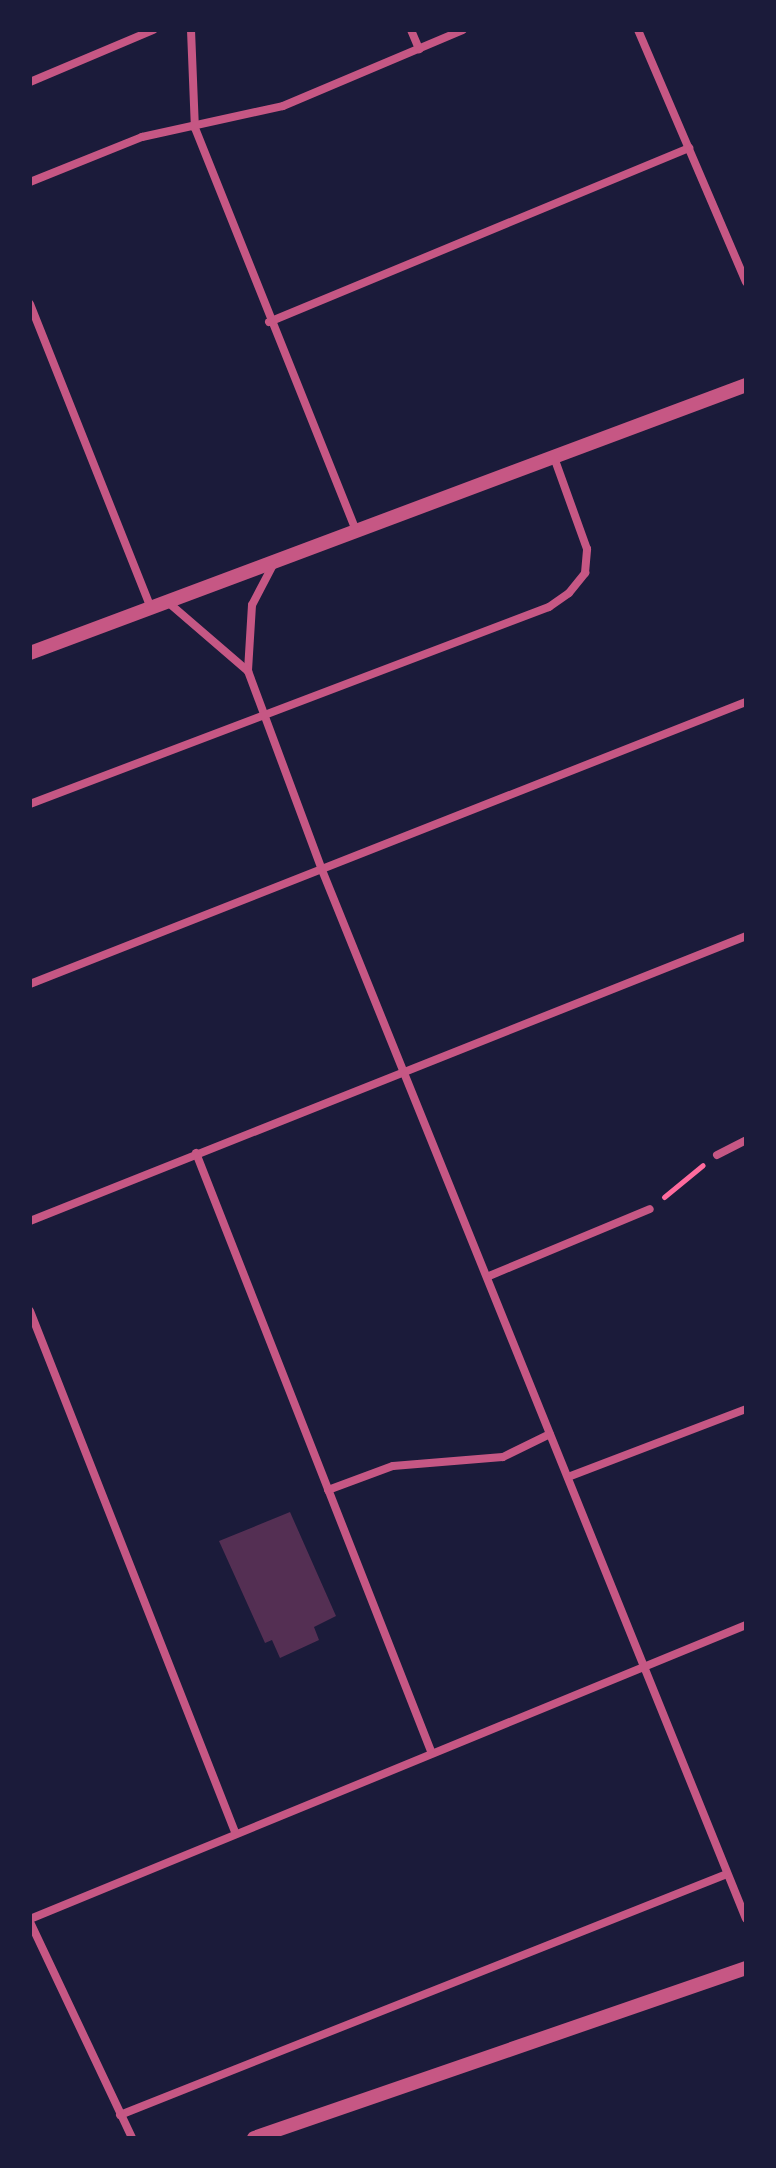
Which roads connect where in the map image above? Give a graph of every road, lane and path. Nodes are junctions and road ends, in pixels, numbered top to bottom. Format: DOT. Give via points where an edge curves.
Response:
graph roads {
  1 [pos="153,30"];
  2 [pos="191,30"];
  3 [pos="411,30"];
  4 [pos="463,30"];
  5 [pos="638,30"];
  6 [pos="419,49"];
  7 [pos="30,82"];
  8 [pos="195,128"];
  9 [pos="689,148"];
  10 [pos="30,182"];
  11 [pos="746,282"];
  12 [pos="30,304"];
  13 [pos="269,322"];
  14 [pos="746,385"];
  15 [pos="555,460"];
  16 [pos="356,531"];
  17 [pos="274,562"];
  18 [pos="170,604"];
  19 [pos="152,611"];
  20 [pos="30,653"];
  21 [pos="248,671"];
  22 [pos="746,702"];
  23 [pos="264,714"];
  24 [pos="30,804"];
  25 [pos="322,870"];
  26 [pos="746,936"];
  27 [pos="30,984"];
  28 [pos="405,1073"];
  29 [pos="746,1140"];
  30 [pos="196,1153"];
  31 [pos="717,1155"];
  32 [pos="650,1209"];
  33 [pos="30,1221"];
  34 [pos="489,1276"];
  35 [pos="30,1311"];
  36 [pos="746,1409"];
  37 [pos="550,1434"];
  38 [pos="568,1477"];
  39 [pos="328,1490"];
  40 [pos="746,1625"];
  41 [pos="642,1671"];
  42 [pos="431,1751"];
  43 [pos="235,1832"];
  44 [pos="727,1874"];
  45 [pos="746,1919"];
  46 [pos="30,1920"];
  47 [pos="746,1968"];
  48 [pos="120,2115"];
  49 [pos="132,2138"];
  50 [pos="254,2138"];
  1 -- 7 [label="street"];
  2 -- 8 [label="street"];
  3 -- 6 [label="street"];
  4 -- 6 [label="street"];
  5 -- 9 [label="street"];
  6 -- 8 [label="street" via="283,106"];
  8 -- 10 [label="street" via="142,137"];
  8 -- 13 [label="street"];
  9 -- 11 [label="street"];
  9 -- 13 [label="street"];
  12 -- 19 [label="street"];
  13 -- 16 [label="street"];
  14 -- 15 [label="street"];
  15 -- 16 [label="street"];
  15 -- 23 [label="street" via="585,534 585,573 569,593 502,629"];
  16 -- 17 [label="street"];
  17 -- 18 [label="street"];
  17 -- 21 [label="street" via="252,605"];
  18 -- 19 [label="street"];
  18 -- 21 [label="street"];
  19 -- 20 [label="street"];
  21 -- 23 [label="street"];
  22 -- 25 [label="street"];
  23 -- 24 [label="street"];
  23 -- 25 [label="street"];
  25 -- 27 [label="street"];
  25 -- 28 [label="street"];
  26 -- 28 [label="street"];
  28 -- 30 [label="street"];
  28 -- 34 [label="street"];
  29 -- 31 [label="street"];
  30 -- 33 [label="street"];
  30 -- 39 [label="street"];
  31 -- 32 [label="path"];
  32 -- 34 [label="street"];
  34 -- 37 [label="street"];
  35 -- 43 [label="street"];
  36 -- 38 [label="street"];
  37 -- 38 [label="street"];
  37 -- 39 [label="street" via="503,1457 393,1466"];
  38 -- 41 [label="street"];
  39 -- 42 [label="street"];
  40 -- 41 [label="street"];
  41 -- 42 [label="street"];
  41 -- 44 [label="street"];
  42 -- 43 [label="street"];
  43 -- 46 [label="street"];
  44 -- 45 [label="street"];
  44 -- 48 [label="street"];
  46 -- 48 [label="street"];
  47 -- 50 [label="street"];
  48 -- 49 [label="street"];
}
